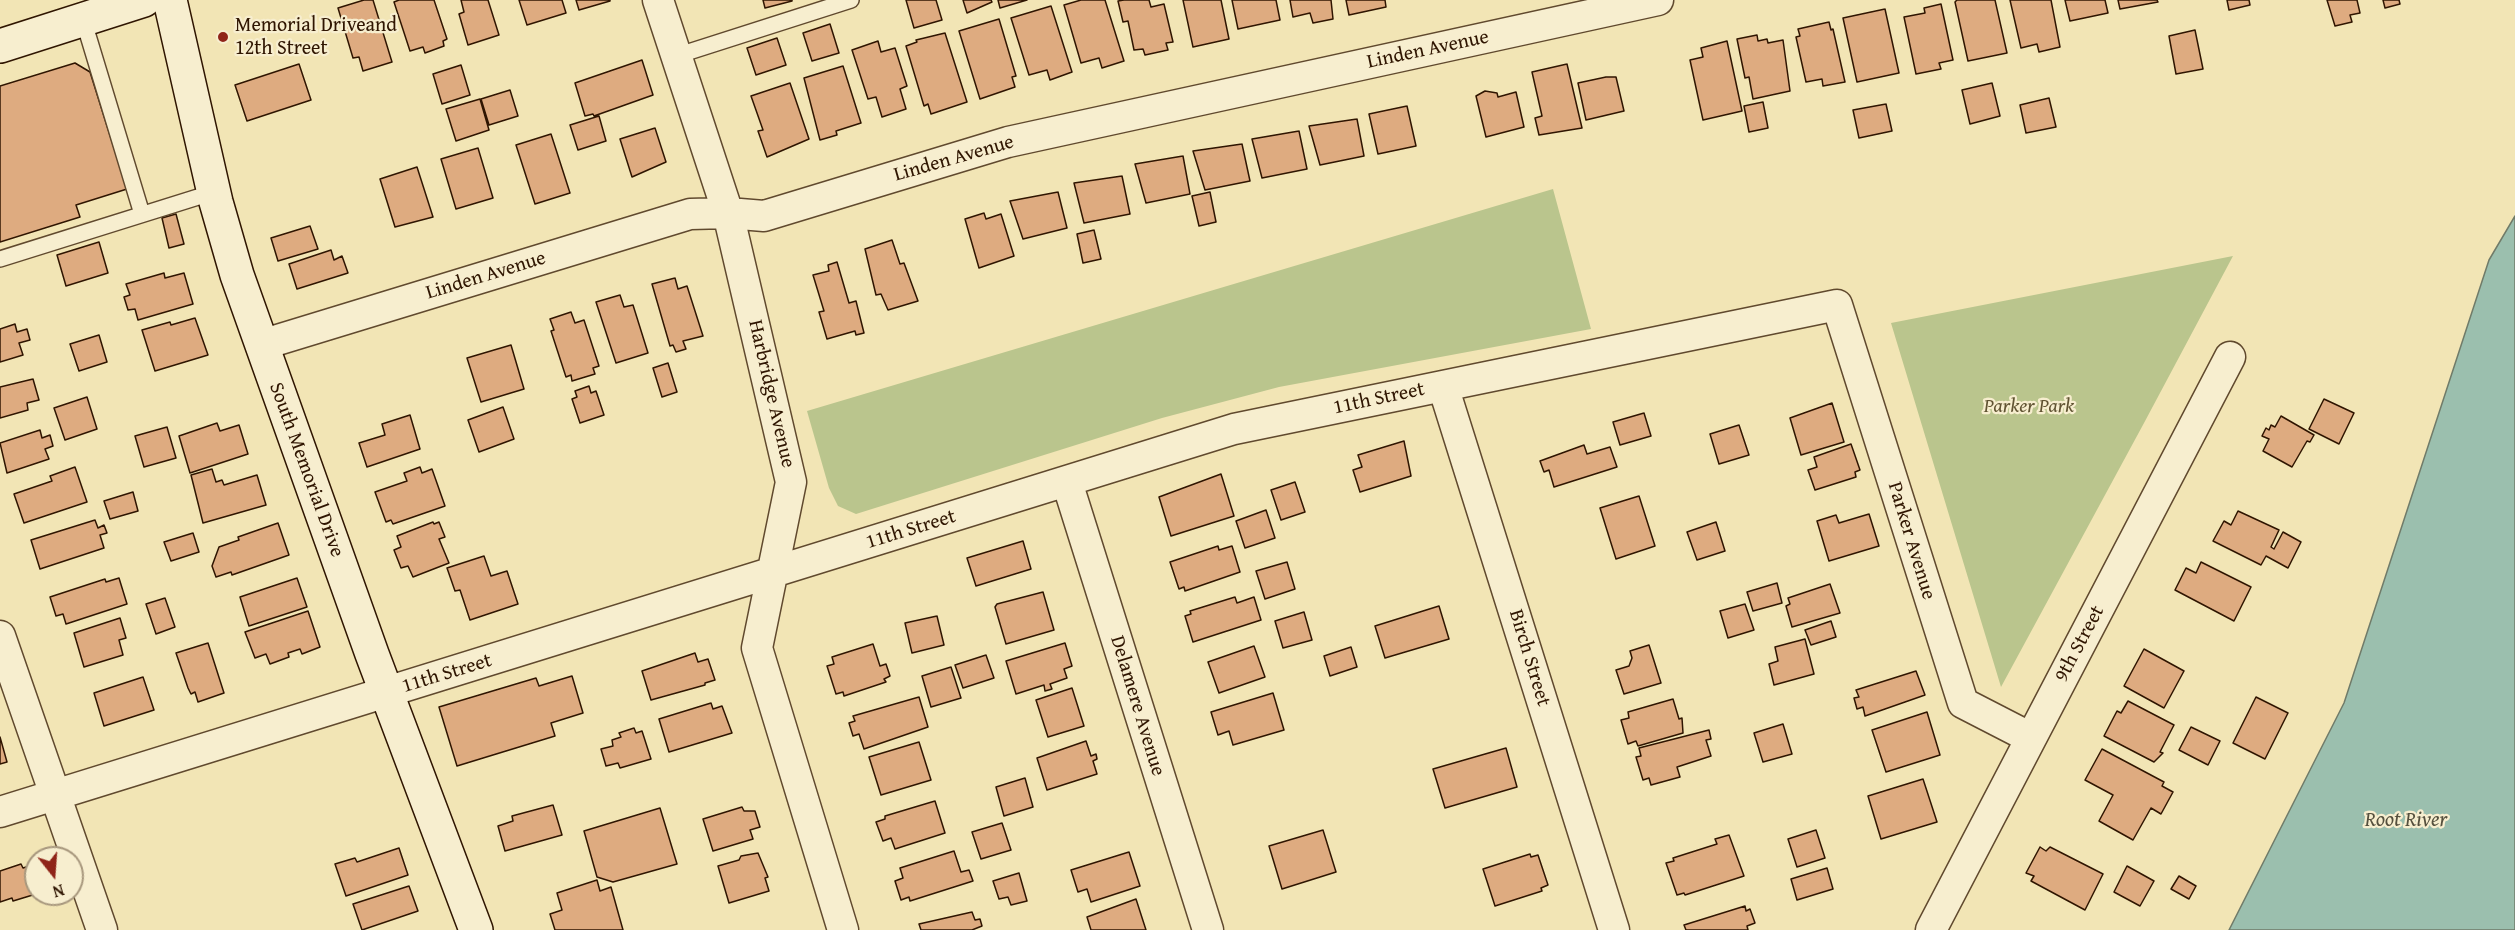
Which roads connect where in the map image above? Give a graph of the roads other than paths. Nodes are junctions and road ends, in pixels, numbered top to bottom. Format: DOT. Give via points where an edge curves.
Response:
graph roads {
  1 [pos="144,0"];
  2 [pos="170,0"];
  3 [pos="658,0"];
  4 [pos="851,0"];
  5 [pos="1646,1"];
  6 [pos="83,19"];
  7 [pos="0,46"];
  8 [pos="676,56"];
  9 [pos="214,192"];
  10 [pos="728,213"];
  11 [pos="142,214"];
  12 [pos="0,259"];
  13 [pos="1837,305"];
  14 [pos="261,345"];
  15 [pos="2230,357"];
  16 [pos="1443,386"];
  17 [pos="1067,482"];
  18 [pos="771,574"];
  19 [pos="0,636"];
  20 [pos="387,693"];
  21 [pos="2031,738"];
  22 [pos="57,794"];
  23 [pos="0,812"];
  24 [pos="102,930"];
  25 [pos="476,930"];
  26 [pos="843,930"];
  27 [pos="1208,930"];
  28 [pos="1614,930"];
  29 [pos="1931,930"];
  1 -- 6 [label="main road"];
  2 -- 9 [label="main road, South Memorial Drive"];
  3 -- 8 [label="street, Harbridge Avenue"];
  4 -- 8 [label="lane"];
  5 -- 10 [label="street, Linden Avenue" via="1008,142 764,216"];
  6 -- 7 [label="main road"];
  6 -- 11 [label="lane"];
  8 -- 10 [label="street, Harbridge Avenue"];
  9 -- 11 [label="lane"];
  9 -- 14 [label="main road, South Memorial Drive"];
  10 -- 14 [label="street, Linden Avenue" via="690,214"];
  10 -- 18 [label="street, Harbridge Avenue" via="791,482"];
  11 -- 12 [label="lane"];
  13 -- 16 [label="street, 11th Street"];
  13 -- 21 [label="street, Parker Avenue" via="1963,703"];
  14 -- 20 [label="main road, South Memorial Drive"];
  15 -- 21 [label="street, 9th Street"];
  16 -- 17 [label="street, 11th Street" via="1234,429"];
  16 -- 28 [label="street, Birch Street"];
  17 -- 18 [label="street, 11th Street"];
  17 -- 27 [label="street, Delamere Avenue"];
  18 -- 20 [label="street, 11th Street"];
  18 -- 26 [label="street, Harbridge Avenue" via="757,648"];
  19 -- 22 [label="street"];
  20 -- 22 [label="street, 11th Street"];
  20 -- 25 [label="main road, South Memorial Drive"];
  21 -- 29 [label="street, 9th Street"];
  22 -- 23 [label="street, 11th Street"];
  22 -- 24 [label="street"];
}
